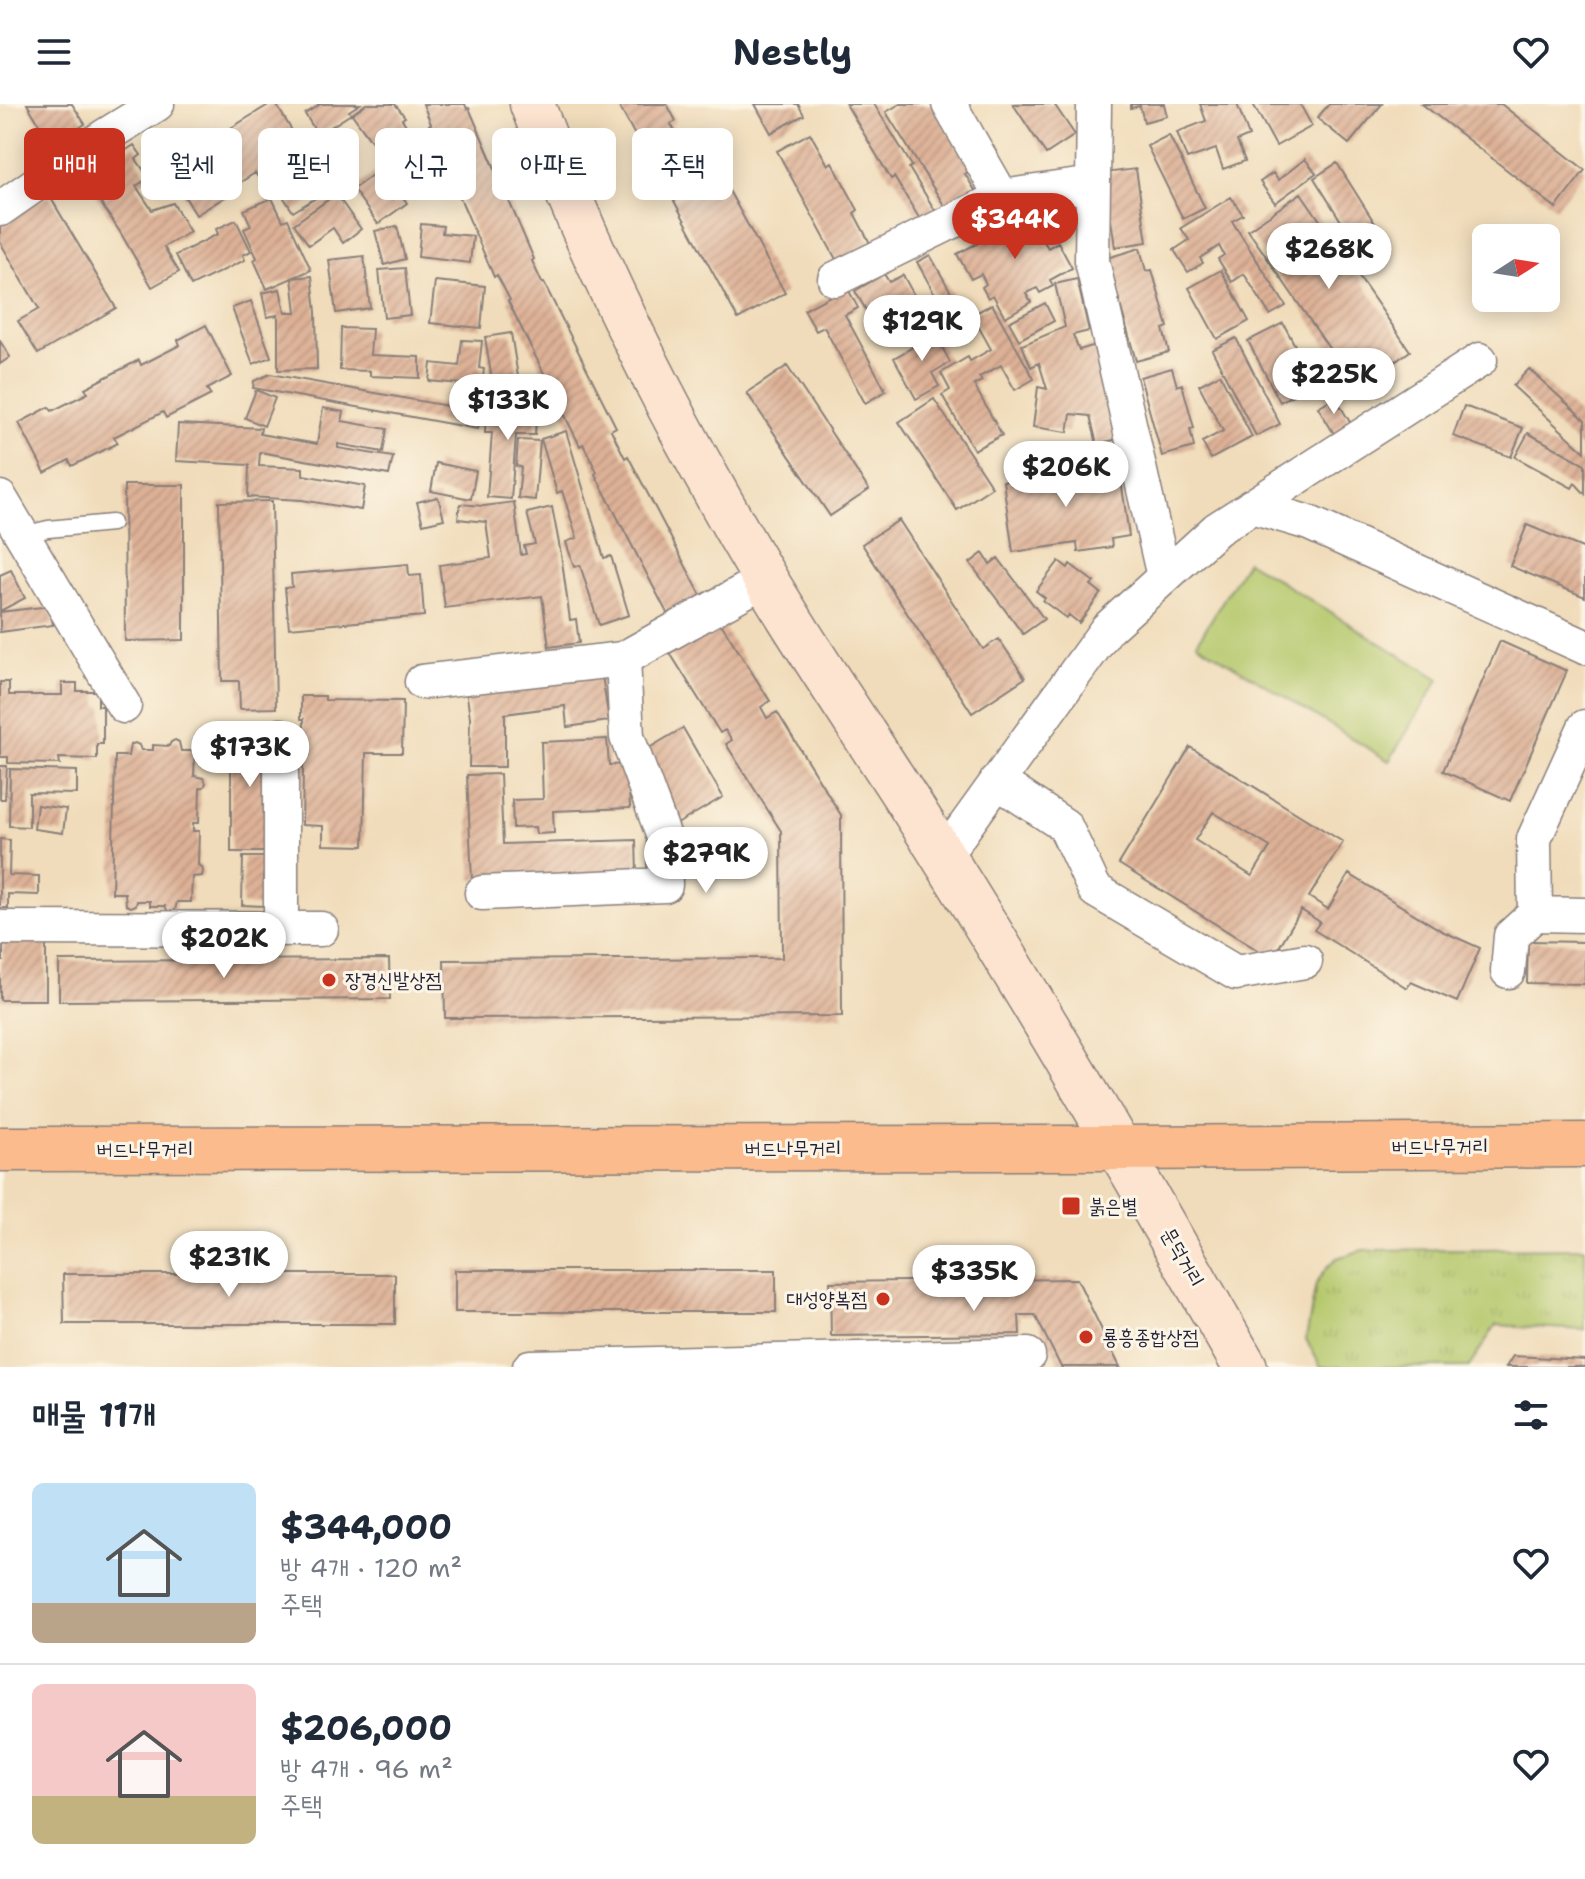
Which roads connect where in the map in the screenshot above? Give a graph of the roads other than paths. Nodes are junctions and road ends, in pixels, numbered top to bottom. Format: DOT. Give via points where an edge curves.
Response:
graph roads {
  1 [pos="157,104"];
  2 [pos="532,104"];
  3 [pos="949,104"];
  4 [pos="1094,104"];
  5 [pos="1093,184"];
  6 [pos="1002,197"];
  7 [pos="0,209"];
  8 [pos="835,279"];
  9 [pos="1480,360"];
  10 [pos="0,498"];
  11 [pos="1252,506"];
  12 [pos="112,523"];
  13 [pos="22,535"];
  14 [pos="1164,577"];
  15 [pos="766,579"];
  16 [pos="1585,647"];
  17 [pos="623,659"];
  18 [pos="422,682"];
  19 [pos="124,706"];
  20 [pos="1585,727"];
  21 [pos="281,736"];
  22 [pos="997,781"];
  23 [pos="943,857"];
  24 [pos="482,893"];
  25 [pos="1535,914"];
  26 [pos="1585,915"];
  27 [pos="0,928"];
  28 [pos="281,929"];
  29 [pos="321,929"];
  30 [pos="1305,961"];
  31 [pos="1508,971"];
  32 [pos="1585,1145"];
  33 [pos="1120,1148"];
  34 [pos="0,1149"];
  35 [pos="1028,1355"];
  36 [pos="530,1367"];
  37 [pos="1245,1367"];
  1 -- 7 [label="street"];
  2 -- 15 [label="main road, 문덕거리" via="658,389"];
  3 -- 6 [label="street"];
  4 -- 5 [label="street"];
  5 -- 6 [label="street"];
  5 -- 14 [label="street" via="1092,261"];
  6 -- 8 [label="street"];
  9 -- 11 [label="street"];
  10 -- 13 [label="street"];
  11 -- 14 [label="street" via="1217,529"];
  11 -- 16 [label="street" via="1309,523"];
  12 -- 13 [label="lane"];
  13 -- 19 [label="street"];
  14 -- 22 [label="street" via="1107,629"];
  15 -- 17 [label="street"];
  15 -- 23 [label="main road, 문덕거리"];
  17 -- 18 [label="street"];
  17 -- 24 [label="street" via="627,737 664,837 665,885"];
  20 -- 25 [label="street" via="1534,839"];
  21 -- 28 [label="street"];
  22 -- 23 [label="street"];
  22 -- 30 [label="street" via="1065,826 1095,890 1236,973"];
  23 -- 33 [label="main road, 문덕거리"];
  25 -- 26 [label="street"];
  25 -- 31 [label="street" via="1511,936"];
  27 -- 28 [label="street"];
  28 -- 29 [label="street"];
  32 -- 33 [label="main road, 버드나무거리"];
  33 -- 34 [label="main road, 버드나무거리"];
  33 -- 37 [label="main road, 문덕거리"];
  35 -- 36 [label="street"];
}
